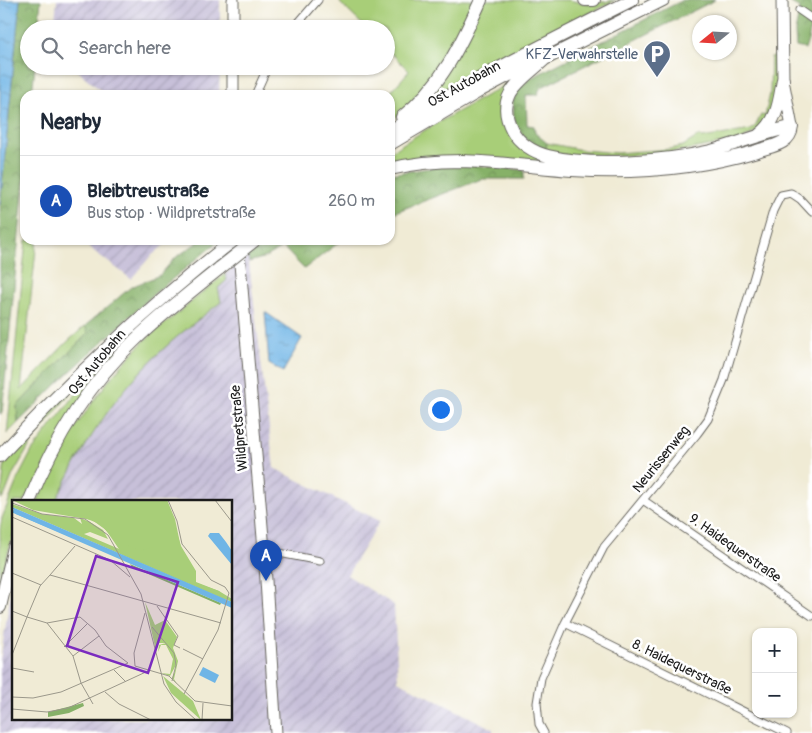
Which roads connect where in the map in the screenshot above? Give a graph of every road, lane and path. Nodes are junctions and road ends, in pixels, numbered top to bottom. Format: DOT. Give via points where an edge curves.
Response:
graph roads {
  1 [pos="233,0"];
  2 [pos="480,0"];
  3 [pos="585,0"];
  4 [pos="594,0"];
  5 [pos="632,0"];
  6 [pos="663,0"];
  7 [pos="782,0"];
  8 [pos="317,1"];
  9 [pos="798,10"];
  10 [pos="812,19"];
  11 [pos="233,20"];
  12 [pos="301,20"];
  13 [pos="545,58"];
  14 [pos="233,75"];
  15 [pos="264,75"];
  16 [pos="783,80"];
  17 [pos="233,90"];
  18 [pos="257,90"];
  19 [pos="395,122"];
  20 [pos="792,127"];
  21 [pos="395,128"];
  22 [pos="755,138"];
  23 [pos="395,141"];
  24 [pos="395,168"];
  25 [pos="812,212"];
  26 [pos="228,245"];
  27 [pos="238,245"];
  28 [pos="250,245"];
  29 [pos="0,456"];
  30 [pos="30,500"];
  31 [pos="643,500"];
  32 [pos="264,550"];
  33 [pos="12,556"];
  34 [pos="320,561"];
  35 [pos="0,607"];
  36 [pos="812,616"];
  37 [pos="565,623"];
  38 [pos="276,733"];
  39 [pos="544,733"];
  40 [pos="787,733"];
  1 -- 11 [label="main road"];
  2 -- 19 [label="highway" via="446,70 429,91"];
  3 -- 4 [label="highway"];
  5 -- 21 [label="highway, Ost Autobahn" via="475,80"];
  6 -- 13 [label="highway, Ost Autobahn"];
  7 -- 16 [label="main road"];
  8 -- 12 [label="street"];
  9 -- 10 [label="street"];
  13 -- 22 [label="highway" via="516,84 507,106 515,134 534,151 574,160 624,161 695,154"];
  13 -- 23 [label="highway, Ost Autobahn" via="481,90"];
  14 -- 17 [label="main road"];
  15 -- 18 [label="street"];
  16 -- 20 [label="main road"];
  16 -- 22 [label="highway" via="776,115 768,128"];
  20 -- 22 [label="highway"];
  20 -- 24 [label="highway" via="790,137 778,144 710,163 667,169 607,171 446,161"];
  25 -- 31 [label="street, Neurissenweg" via="790,193 781,195 773,211 724,380 708,419"];
  26 -- 29 [label="highway, Ost Autobahn" via="73,379"];
  27 -- 32 [label="main road, Wildpretstraße"];
  28 -- 30 [label="highway, Ost Autobahn, bridge" via="134,341 104,374 58,441"];
  31 -- 36 [label="street, 9. Haidequerstraße"];
  31 -- 37 [label="street, Neurissenweg" via="604,547"];
  32 -- 34 [label="street"];
  32 -- 38 [label="main road, Wildpretstraße"];
  33 -- 35 [label="highway"];
  37 -- 39 [label="street, Neurissenweg" via="541,678 537,703"];
  37 -- 40 [label="street, 8. Haidequerstraße"];
}
